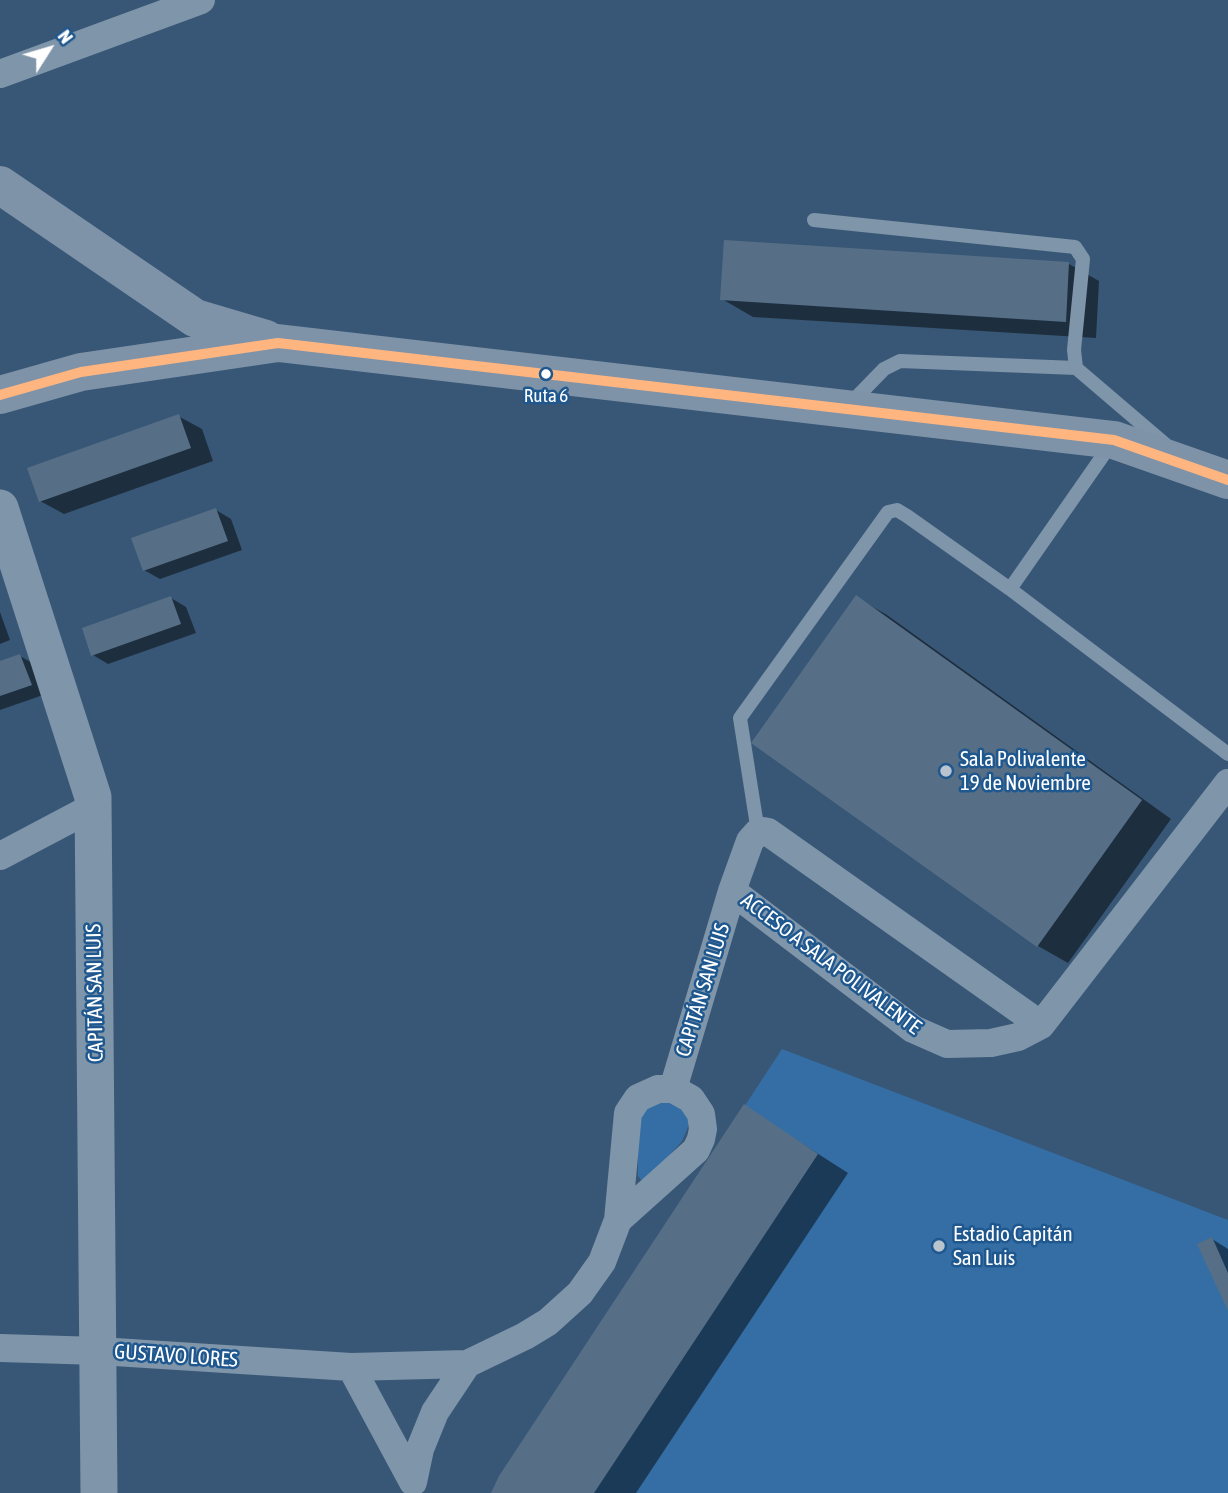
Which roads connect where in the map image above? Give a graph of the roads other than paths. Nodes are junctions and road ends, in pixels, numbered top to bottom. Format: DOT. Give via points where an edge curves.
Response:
graph roads {
  1 [pos="201,0"];
  2 [pos="160,7"];
  3 [pos="0,74"];
  4 [pos="0,185"];
  5 [pos="814,220"];
  6 [pos="278,343"];
  7 [pos="1076,368"];
  8 [pos="0,395"];
  9 [pos="846,409"];
  10 [pos="1114,440"];
  11 [pos="1193,467"];
  12 [pos="1228,480"];
  13 [pos="0,508"];
  14 [pos="1010,589"];
  15 [pos="1228,754"];
  16 [pos="1228,783"];
  17 [pos="93,807"];
  18 [pos="758,832"];
  19 [pos="0,856"];
  20 [pos="732,891"];
  21 [pos="1041,1026"];
  22 [pos="673,1089"];
  23 [pos="618,1220"];
  24 [pos="0,1348"];
  25 [pos="99,1351"];
  26 [pos="467,1364"];
  27 [pos="351,1367"];
  28 [pos="415,1488"];
  29 [pos="99,1493"];
  1 -- 2 [label="street"];
  2 -- 3 [label="street"];
  4 -- 6 [label="main road" via="195,318"];
  5 -- 7 [label="lane" via="1075,247 1083,259"];
  6 -- 8 [label="main road" via="81,372"];
  6 -- 9 [label="main road"];
  7 -- 9 [label="lane" via="900,361 884,369"];
  7 -- 11 [label="lane"];
  9 -- 10 [label="main road"];
  10 -- 11 [label="main road"];
  10 -- 14 [label="lane"];
  11 -- 12 [label="main road"];
  13 -- 17 [label="street, CAPITÁN SAN LUIS"];
  14 -- 15 [label="lane"];
  14 -- 18 [label="lane" via="907,516 897,510 888,512 740,718"];
  16 -- 21 [label="street"];
  17 -- 19 [label="street"];
  17 -- 25 [label="street, CAPITÁN SAN LUIS"];
  18 -- 20 [label="street, ACCESO A SALA POLIVALENTE" via="750,841"];
  18 -- 21 [label="street" via="768,832"];
  20 -- 21 [label="street, ACCESO A SALA POLIVALENTE" via="913,1029 947,1044 1018,1037"];
  20 -- 22 [label="street, CAPITÁN SAN LUIS"];
  22 -- 23 [label="street" via="644,1094 628,1114"];
  22 -- 23 [label="street" via="697,1106 703,1121 701,1139 696,1150"];
  23 -- 26 [label="street" via="602,1262 580,1293 548,1322"];
  24 -- 25 [label="street, GUSTAVO LORES"];
  25 -- 27 [label="street, GUSTAVO LORES"];
  25 -- 29 [label="street, CAPITÁN SAN LUIS"];
  26 -- 27 [label="street"];
  26 -- 28 [label="street" via="435,1412 420,1449"];
  27 -- 28 [label="street"];
}
